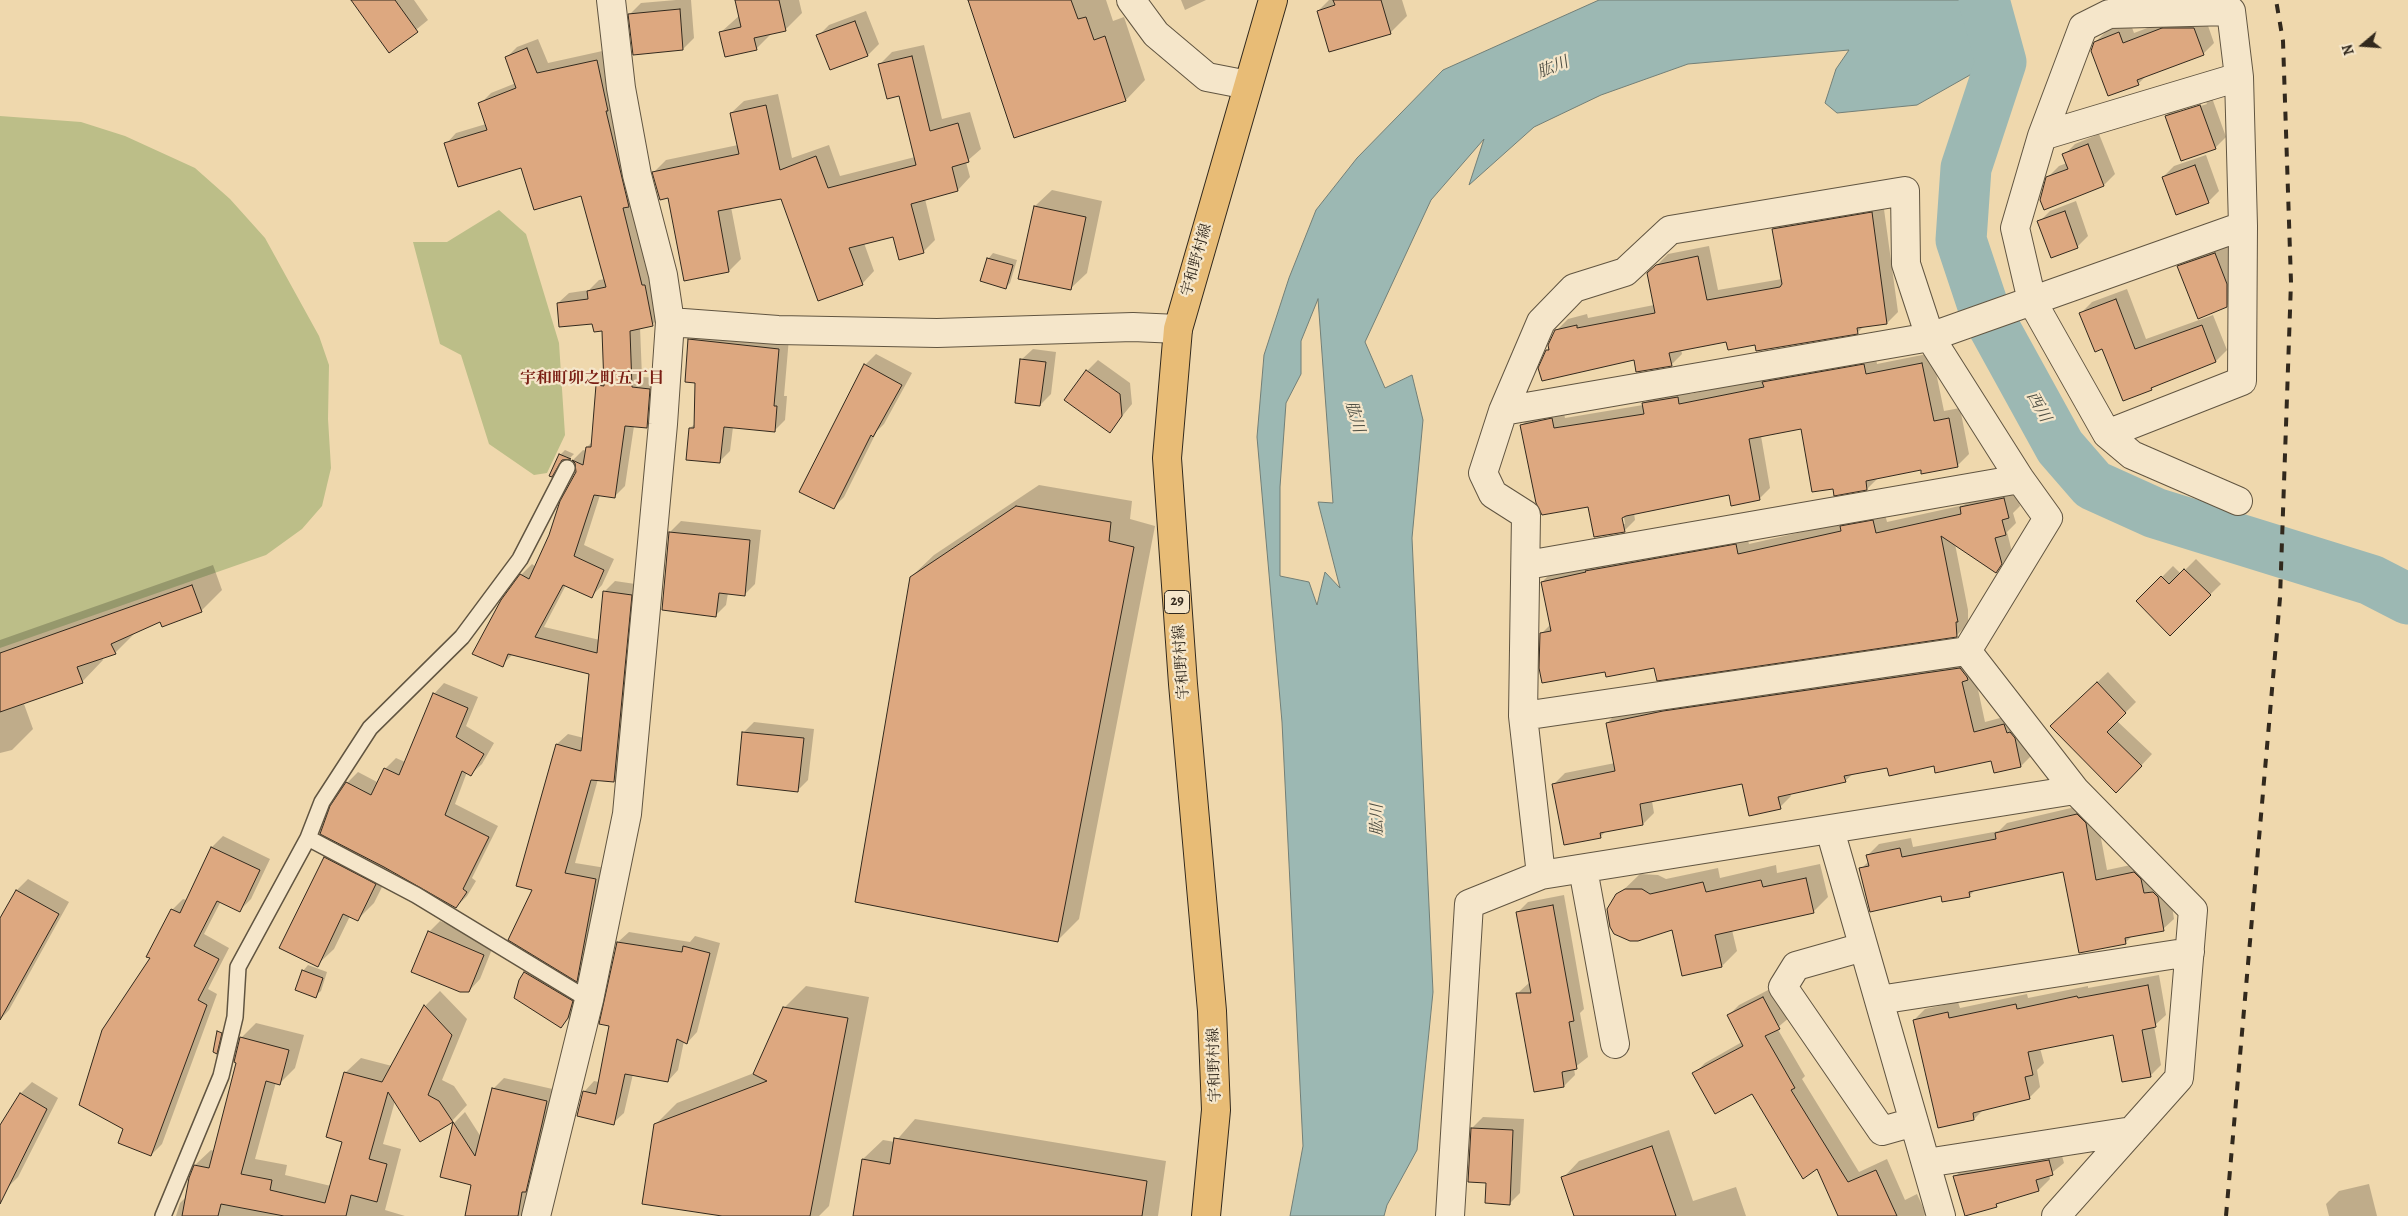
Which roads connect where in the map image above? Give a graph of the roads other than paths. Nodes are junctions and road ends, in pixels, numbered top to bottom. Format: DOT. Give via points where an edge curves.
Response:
graph roads {
  1 [pos="611,0"];
  2 [pos="1131,0"];
  3 [pos="1274,0"];
  4 [pos="2239,76"];
  5 [pos="1248,85"];
  6 [pos="2042,136"];
  7 [pos="2243,226"];
  8 [pos="2032,301"];
  9 [pos="670,322"];
  10 [pos="1178,328"];
  11 [pos="1930,337"];
  12 [pos="1503,411"];
  13 [pos="2107,434"];
  14 [pos="567,468"];
  15 [pos="2020,479"];
  16 [pos="2238,501"];
  17 [pos="1527,565"];
  18 [pos="1968,651"];
  19 [pos="1523,716"];
  20 [pos="2075,790"];
  21 [pos="1830,830"];
  22 [pos="308,838"];
  23 [pos="1583,868"];
  24 [pos="1541,875"];
  25 [pos="1863,948"];
  26 [pos="2190,952"];
  27 [pos="588,1000"];
  28 [pos="1878,1000"];
  29 [pos="1615,1044"];
  30 [pos="1914,1122"];
  31 [pos="2132,1131"];
  32 [pos="1926,1162"];
  33 [pos="163,1216"];
  34 [pos="536,1216"];
  35 [pos="1206,1216"];
  36 [pos="1450,1216"];
  37 [pos="1941,1216"];
  38 [pos="2056,1216"];
  1 -- 9 [label="street" via="620,88 636,175 663,275"];
  2 -- 5 [label="street" via="1156,34 1207,77"];
  3 -- 5 [label="main road, 宇和野村線 / 29"];
  4 -- 6 [label="street"];
  4 -- 6 [label="street" via="2231,11 2109,14 2083,26"];
  4 -- 7 [label="street"];
  5 -- 10 [label="main road, 宇和野村線 / 29"];
  6 -- 8 [label="street" via="2015,228"];
  7 -- 8 [label="street"];
  7 -- 13 [label="street" via="2242,381"];
  8 -- 11 [label="street"];
  8 -- 13 [label="street"];
  9 -- 10 [label="street" via="778,330 927,333"];
  9 -- 27 [label="street" via="627,814"];
  10 -- 35 [label="main road, 宇和野村線 / 29" via="1167,458 1212,1011 1216,1110"];
  11 -- 12 [label="street"];
  11 -- 12 [label="street" via="1906,264 1904,191 1670,230 1625,272 1574,288 1541,322"];
  11 -- 15 [label="street"];
  12 -- 17 [label="street" via="1483,472 1493,494 1526,515"];
  13 -- 16 [label="street" via="2132,455"];
  14 -- 22 [label="lane" via="520,559 462,637 370,728 322,802"];
  15 -- 17 [label="street"];
  15 -- 18 [label="street" via="2048,518"];
  17 -- 19 [label="street"];
  18 -- 19 [label="street"];
  18 -- 20 [label="street"];
  19 -- 24 [label="street"];
  20 -- 21 [label="street"];
  20 -- 26 [label="street" via="2194,910"];
  21 -- 23 [label="street"];
  21 -- 25 [label="street"];
  22 -- 27 [label="lane" via="416,895"];
  22 -- 33 [label="lane" via="238,967 235,1017 221,1076"];
  23 -- 24 [label="street"];
  23 -- 29 [label="street"];
  24 -- 36 [label="street" via="1470,904"];
  25 -- 28 [label="street"];
  25 -- 30 [label="street" via="1796,966 1783,987 1882,1131"];
  26 -- 28 [label="street"];
  26 -- 31 [label="street" via="2179,1078"];
  27 -- 34 [label="street"];
  28 -- 30 [label="street"];
  30 -- 32 [label="street"];
  31 -- 32 [label="street"];
  31 -- 38 [label="street"];
  32 -- 37 [label="street"];
}
